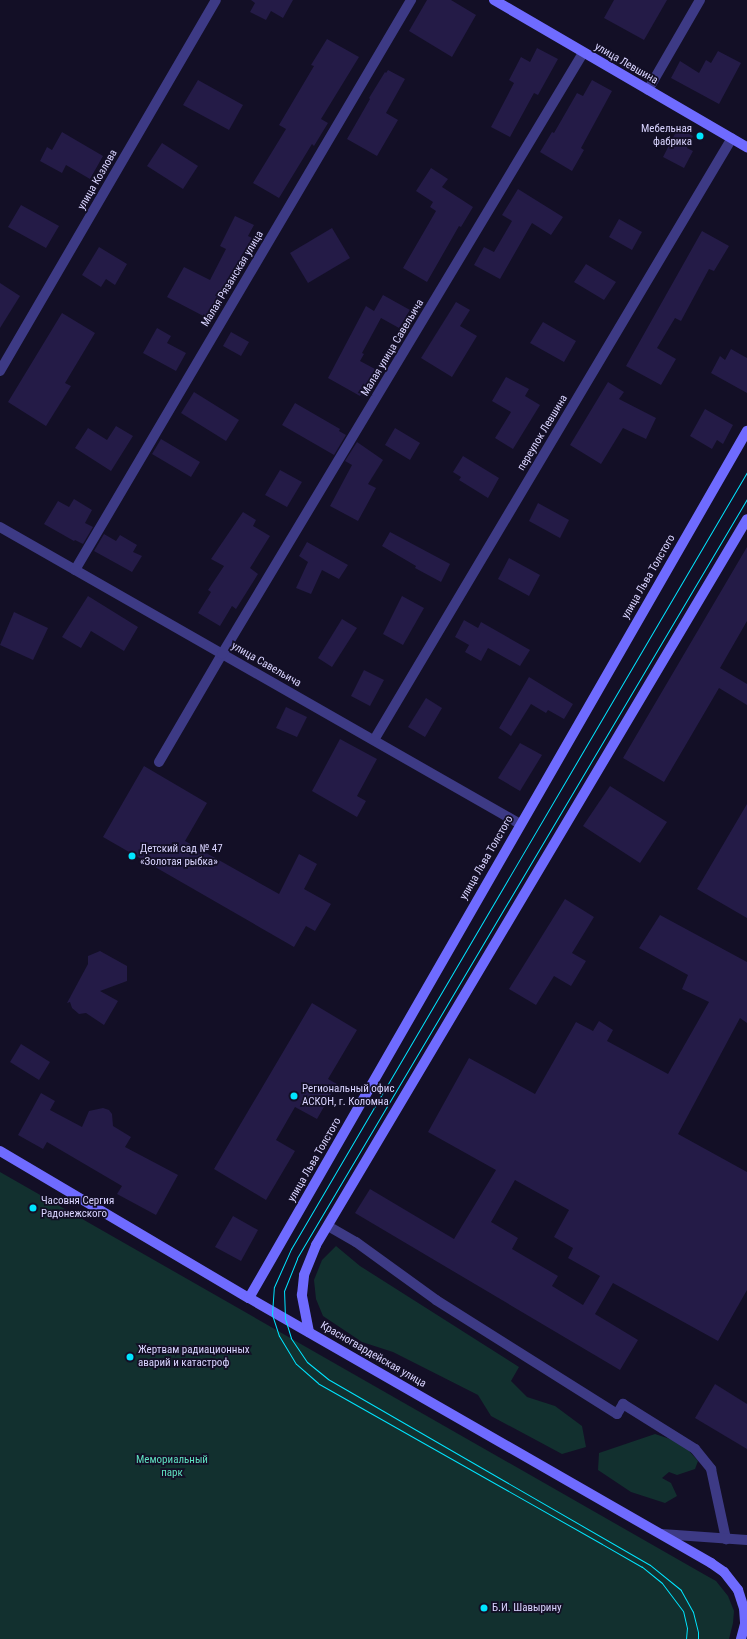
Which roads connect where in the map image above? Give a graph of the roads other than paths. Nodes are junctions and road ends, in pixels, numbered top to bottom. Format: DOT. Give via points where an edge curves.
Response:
graph roads {
  1 [pos="216,0"];
  2 [pos="411,0"];
  3 [pos="494,0"];
  4 [pos="700,0"];
  5 [pos="584,53"];
  6 [pos="648,90"];
  7 [pos="732,138"];
  8 [pos="747,147"];
  9 [pos="0,371"];
  10 [pos="747,431"];
  11 [pos="747,519"];
  12 [pos="0,527"];
  13 [pos="75,570"];
  14 [pos="222,654"];
  15 [pos="374,740"];
  16 [pos="158,762"];
  17 [pos="520,824"];
  18 [pos="0,1151"];
  19 [pos="328,1226"];
  20 [pos="250,1298"];
  21 [pos="309,1332"];
  22 [pos="662,1534"];
  23 [pos="726,1539"];
  24 [pos="747,1540"];
  25 [pos="741,1639"];
  1 -- 9 [label="street, улица Козлова"];
  2 -- 13 [label="street, Малая Рязанская улица"];
  3 -- 5 [label="street, улица Левшина"];
  4 -- 6 [label="street"];
  5 -- 6 [label="street, улица Левшина"];
  5 -- 14 [label="street, Малая улица Савельича"];
  6 -- 7 [label="street, улица Левшина"];
  7 -- 8 [label="street, улица Левшина"];
  7 -- 15 [label="street, переулок Левшина"];
  10 -- 17 [label="street, улица Льва Толстого"];
  11 -- 19 [label="street"];
  12 -- 13 [label="street, улица Савельича"];
  13 -- 14 [label="street, улица Савельича"];
  14 -- 15 [label="street, улица Савельича"];
  14 -- 16 [label="street, Малая улица Савельича"];
  15 -- 17 [label="street, улица Савельича"];
  17 -- 20 [label="street, улица Льва Толстого"];
  18 -- 20 [label="street, Красногвардейская улица"];
  19 -- 21 [label="street" via="316,1245 304,1274 302,1295"];
  19 -- 23 [label="street" via="356,1242 436,1300 617,1414 623,1404 695,1449 711,1469"];
  20 -- 21 [label="street, Красногвардейская улица"];
  21 -- 22 [label="street, Красногвардейская улица"];
  22 -- 23 [label="street, Красногвардейская улица"];
  22 -- 25 [label="street" via="724,1572 738,1590 744,1608 745,1624"];
  23 -- 24 [label="street, Красногвардейская улица"];
}
